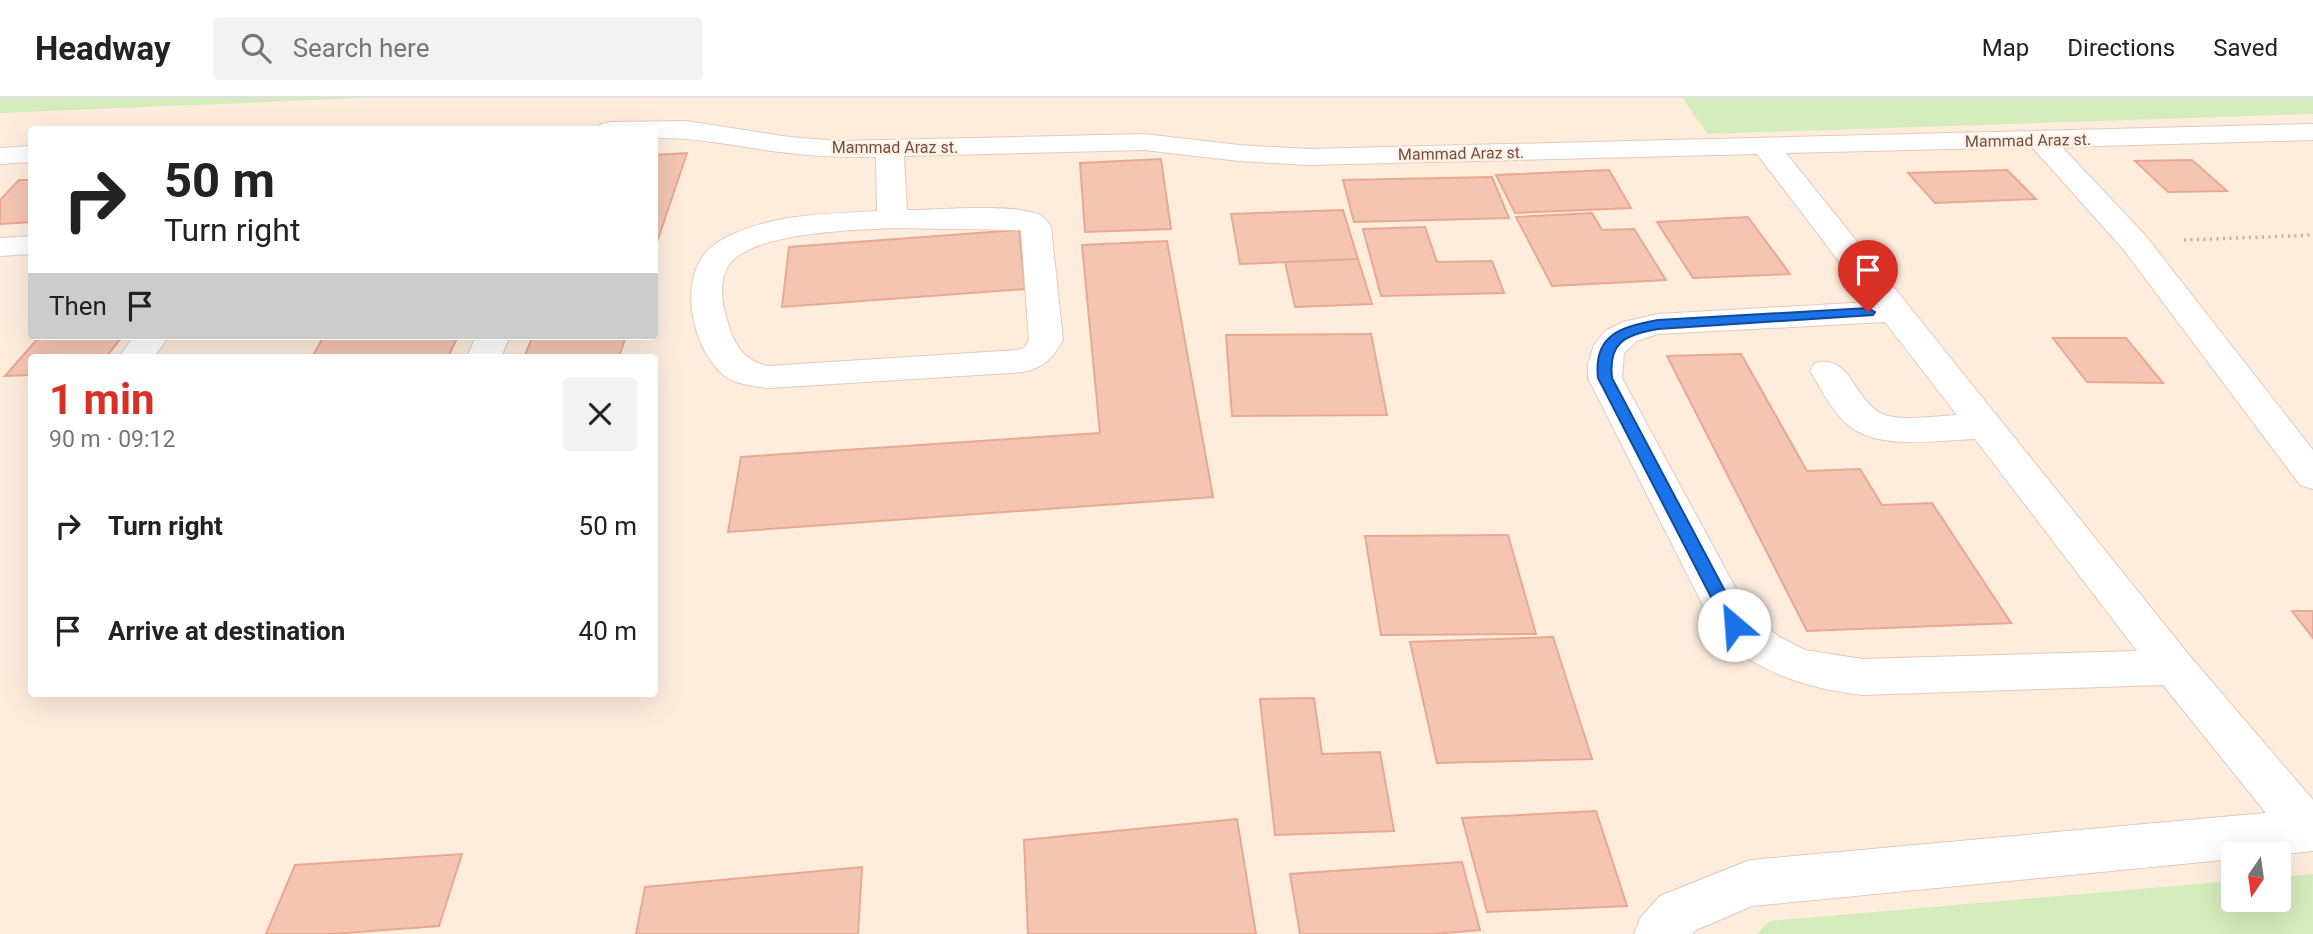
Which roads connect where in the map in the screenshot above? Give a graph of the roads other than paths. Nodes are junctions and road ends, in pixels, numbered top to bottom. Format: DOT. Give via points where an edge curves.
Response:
graph roads {
  1 [pos="658,127"];
  2 [pos="2313,132"];
  3 [pos="2041,140"];
  4 [pos="1765,146"];
  5 [pos="890,148"];
  6 [pos="28,154"];
  7 [pos="0,156"];
  8 [pos="892,219"];
  9 [pos="28,245"];
  10 [pos="0,247"];
  11 [pos="1894,311"];
  12 [pos="149,340"];
  13 [pos="138,354"];
  14 [pos="1827,372"];
  15 [pos="1986,427"];
  16 [pos="2313,476"];
  17 [pos="2174,667"];
  18 [pos="2311,830"];
  19 [pos="1659,934"];
  1 -- 5 [label="street, Mammad Araz st." via="789,145"];
  2 -- 3 [label="street, Mammad Araz st."];
  3 -- 4 [label="street, Mammad Araz st."];
  3 -- 16 [label="street" via="2134,242"];
  4 -- 5 [label="street, Mammad Araz st." via="1308,157 1144,142"];
  4 -- 11 [label="street"];
  5 -- 8 [label="street"];
  6 -- 7 [label="street"];
  8 -- 8 [label="street" via="1014,219 1036,227 1046,340 1037,355 1024,361 768,377 744,373 734,365 712,330 705,297 711,268 723,253 747,240 791,228"];
  9 -- 10 [label="street"];
  11 -- 15 [label="street"];
  11 -- 17 [label="street" via="1658,324 1631,329 1607,350 1605,378 1734,625 1754,645 1820,673 1862,677"];
  12 -- 13 [label="street"];
  14 -- 15 [label="street" via="1870,425 1884,429"];
  15 -- 17 [label="street"];
  17 -- 18 [label="street"];
  18 -- 19 [label="street" via="1750,883 1678,913"];
}
